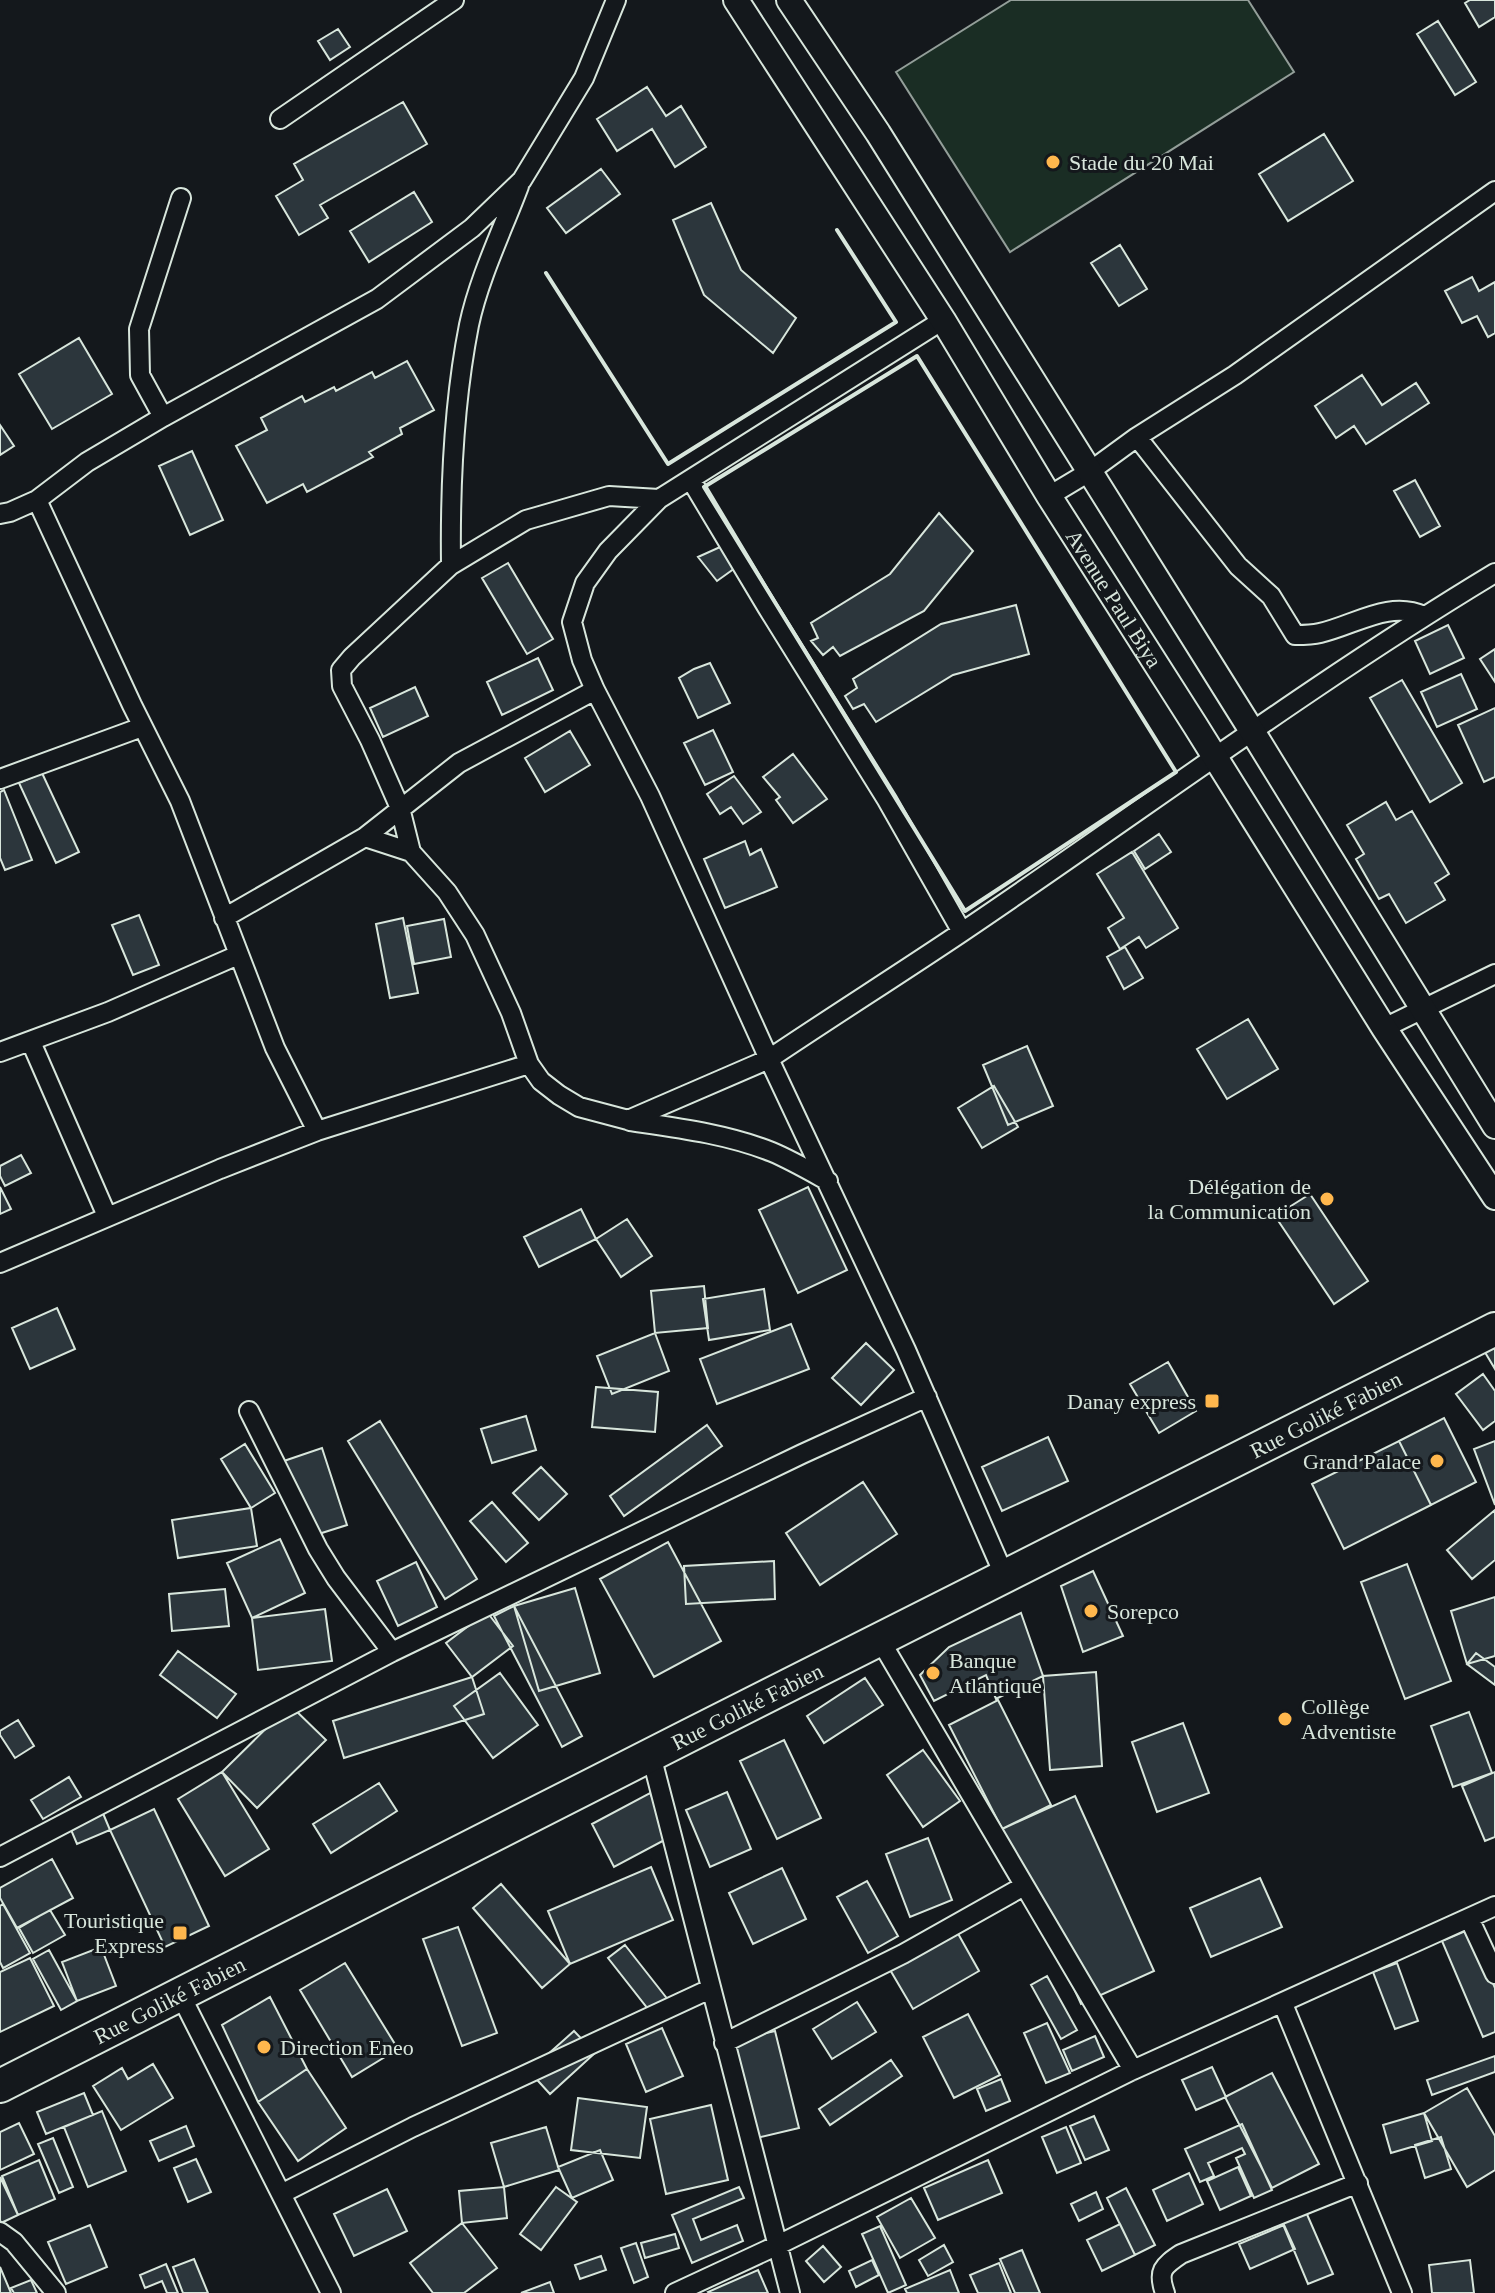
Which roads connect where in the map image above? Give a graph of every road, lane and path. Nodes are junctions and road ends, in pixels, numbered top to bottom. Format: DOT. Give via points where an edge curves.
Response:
graph roads {
  1 [pos="454,0"];
  2 [pos="616,0"];
  3 [pos="736,0"];
  4 [pos="789,0"];
  5 [pos="280,119"];
  6 [pos="522,180"];
  7 [pos="1495,191"];
  8 [pos="181,198"];
  9 [pos="943,320"];
  10 [pos="163,417"];
  11 [pos="1137,437"];
  12 [pos="1089,472"];
  13 [pos="691,480"];
  14 [pos="1049,496"];
  15 [pos="659,499"];
  16 [pos="37,500"];
  17 [pos="0,514"];
  18 [pos="451,565"];
  19 [pos="1495,573"];
  20 [pos="1424,616"];
  21 [pos="595,690"];
  22 [pos="142,727"];
  23 [pos="1252,731"];
  24 [pos="1214,757"];
  25 [pos="0,779"];
  26 [pos="400,808"];
  27 [pos="365,837"];
  28 [pos="411,852"];
  29 [pos="224,918"];
  30 [pos="962,932"];
  31 [pos="238,955"];
  32 [pos="1495,974"];
  33 [pos="1422,1009"];
  34 [pos="1384,1028"];
  35 [pos="31,1042"];
  36 [pos="0,1052"];
  37 [pos="769,1059"];
  38 [pos="529,1064"];
  39 [pos="628,1120"];
  40 [pos="1495,1126"];
  41 [pos="317,1131"];
  42 [pos="828,1181"];
  43 [pos="1495,1197"];
  44 [pos="107,1216"];
  45 [pos="0,1263"];
  46 [pos="1495,1329"];
  47 [pos="927,1397"];
  48 [pos="249,1411"];
  49 [pos="1005,1577"];
  50 [pos="880,1640"];
  51 [pos="392,1652"];
  52 [pos="651,1755"];
  53 [pos="0,1857"];
  54 [pos="1024,1886"];
  55 [pos="1495,1906"];
  56 [pos="1469,1918"];
  57 [pos="1495,1974"];
  58 [pos="710,1989"];
  59 [pos="180,1994"];
  60 [pos="1283,2004"];
  61 [pos="724,2043"];
  62 [pos="1133,2070"];
  63 [pos="1,2083"];
  64 [pos="1358,2183"];
  65 [pos="281,2194"];
  66 [pos="0,2232"];
  67 [pos="778,2245"];
  68 [pos="56,2293"];
  69 [pos="331,2293"];
  70 [pos="675,2293"];
  71 [pos="790,2293"];
  72 [pos="1165,2293"];
  73 [pos="1402,2293"];
  1 -- 5 [label="street"];
  2 -- 6 [label="street" via="584,78"];
  3 -- 9 [label="street, Avenue Paul Biya"];
  4 -- 12 [label="street"];
  6 -- 10 [label="street" via="472,228 377,299"];
  6 -- 18 [label="street" via="470,322 450,505"];
  7 -- 11 [label="street" via="1235,375"];
  8 -- 10 [label="street" via="139,329 140,375"];
  9 -- 13 [label="street"];
  9 -- 14 [label="street, Avenue Paul Biya"];
  10 -- 16 [label="street" via="87,462"];
  11 -- 12 [label="street"];
  11 -- 20 [label="street" via="1238,566 1271,596 1295,635 1318,634 1385,612 1409,609"];
  12 -- 14 [label="street"];
  12 -- 23 [label="street"];
  13 -- 15 [label="street"];
  13 -- 30 [label="street"];
  14 -- 24 [label="street, Avenue Paul Biya"];
  15 -- 18 [label="street" via="609,496 526,520"];
  15 -- 21 [label="street" via="585,583 572,622"];
  16 -- 17 [label="street"];
  16 -- 22 [label="street"];
  18 -- 26 [label="street" via="341,670 342,686"];
  19 -- 20 [label="street"];
  20 -- 23 [label="street"];
  21 -- 26 [label="street" via="459,763"];
  21 -- 37 [label="street" via="650,796"];
  22 -- 25 [label="street"];
  22 -- 29 [label="street" via="180,801"];
  23 -- 24 [label="street"];
  23 -- 33 [label="street"];
  24 -- 30 [label="street"];
  24 -- 34 [label="street, Avenue Paul Biya"];
  26 -- 27 [label="street"];
  26 -- 28 [label="street"];
  27 -- 28 [label="street"];
  27 -- 29 [label="street"];
  28 -- 38 [label="street" via="447,892 475,935"];
  29 -- 31 [label="street"];
  30 -- 37 [label="street"];
  31 -- 35 [label="street"];
  31 -- 41 [label="street" via="275,1048"];
  32 -- 33 [label="street"];
  33 -- 34 [label="street"];
  33 -- 40 [label="street"];
  34 -- 43 [label="street, Avenue Paul Biya"];
  35 -- 36 [label="street"];
  35 -- 44 [label="street"];
  37 -- 39 [label="street"];
  37 -- 42 [label="street"];
  38 -- 39 [label="street" via="541,1081 579,1107"];
  38 -- 41 [label="street"];
  39 -- 42 [label="street" via="738,1141"];
  41 -- 44 [label="street"];
  42 -- 47 [label="street"];
  44 -- 45 [label="street"];
  46 -- 49 [label="highway, Rue Goliké Fabien"];
  47 -- 49 [label="street"];
  47 -- 51 [label="street"];
  48 -- 51 [label="street" via="318,1549"];
  49 -- 50 [label="highway, Rue Goliké Fabien"];
  50 -- 52 [label="highway, Rue Goliké Fabien"];
  50 -- 54 [label="street"];
  51 -- 53 [label="street"];
  52 -- 58 [label="street"];
  52 -- 59 [label="highway, Rue Goliké Fabien"];
  54 -- 61 [label="street" via="903,1954"];
  54 -- 62 [label="street"];
  55 -- 56 [label="street"];
  56 -- 57 [label="street"];
  56 -- 60 [label="street"];
  58 -- 61 [label="street"];
  58 -- 65 [label="street"];
  59 -- 63 [label="highway, Rue Goliké Fabien"];
  59 -- 65 [label="street"];
  60 -- 62 [label="street"];
  60 -- 64 [label="street"];
  61 -- 67 [label="street"];
  62 -- 67 [label="street"];
  64 -- 72 [label="street" via="1181,2254 1165,2265 1160,2280"];
  64 -- 73 [label="street"];
  65 -- 69 [label="street"];
  66 -- 68 [label="street"];
  67 -- 70 [label="street"];
  67 -- 71 [label="street"];
}
